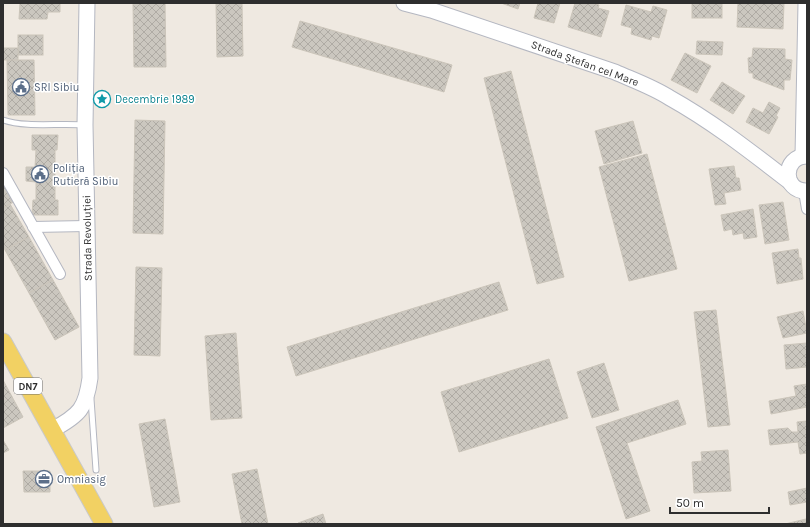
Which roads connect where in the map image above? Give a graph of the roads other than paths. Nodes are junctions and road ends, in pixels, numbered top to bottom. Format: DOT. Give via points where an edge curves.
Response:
graph roads {
  1 [pos="87,3"];
  2 [pos="404,3"];
  3 [pos="806,3"];
  4 [pos="805,116"];
  5 [pos="3,120"];
  6 [pos="85,125"];
  7 [pos="805,156"];
  8 [pos="3,173"];
  9 [pos="790,182"];
  10 [pos="806,191"];
  11 [pos="807,208"];
  12 [pos="86,226"];
  13 [pos="33,227"];
  14 [pos="60,274"];
  15 [pos="3,342"];
  16 [pos="90,378"];
  17 [pos="52,430"];
  18 [pos="96,470"];
  19 [pos="104,524"];
  1 -- 6 [label="main road, Strada Revoluției"];
  2 -- 9 [label="main road, Strada Ștefan cel Mare" via="615,72 643,84 718,128"];
  3 -- 4 [label="main road"];
  4 -- 7 [label="main road"];
  5 -- 6 [label="lane" via="23,124"];
  6 -- 12 [label="main road, Strada Revoluției"];
  7 -- 9 [label="main road" via="793,161 790,166"];
  8 -- 13 [label="street"];
  9 -- 10 [label="main road, Strada Ștefan cel Mare" via="799,190"];
  10 -- 11 [label="street"];
  12 -- 13 [label="street"];
  12 -- 16 [label="main road, Strada Revoluției"];
  13 -- 14 [label="street"];
  15 -- 17 [label="main road, DN7"];
  16 -- 17 [label="main road, Strada Revoluției" via="84,405 66,423"];
  16 -- 18 [label="lane, Strada Revoluției"];
  17 -- 19 [label="main road, DN7"];
}
